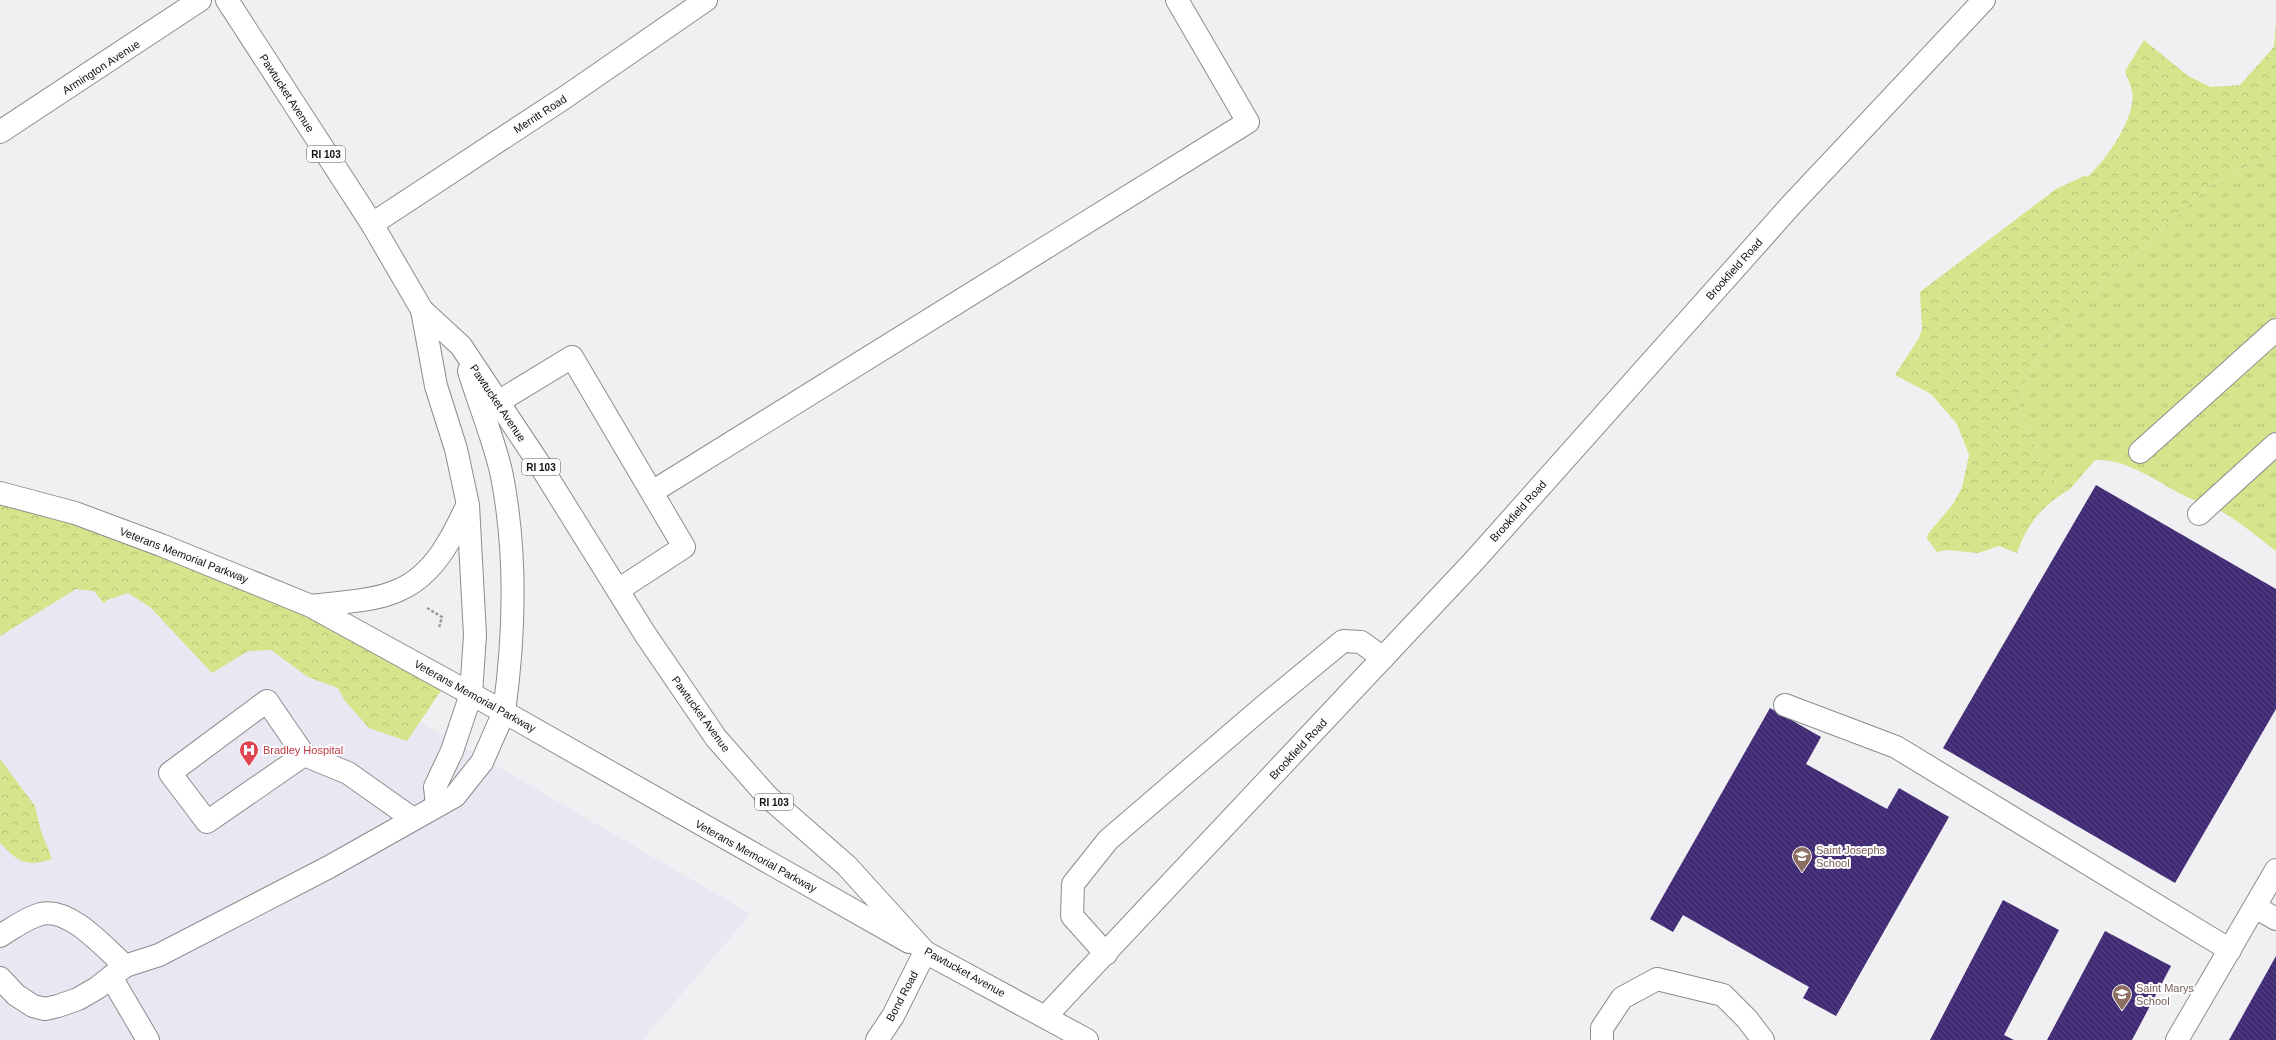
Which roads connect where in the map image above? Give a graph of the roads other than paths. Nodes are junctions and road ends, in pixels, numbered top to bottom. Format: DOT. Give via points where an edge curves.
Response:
graph roads {
  1 [pos="200,0"];
  2 [pos="226,0"];
  3 [pos="706,0"];
  4 [pos="1177,0"];
  5 [pos="1984,0"];
  6 [pos="0,132"];
  7 [pos="372,224"];
  8 [pos="422,310"];
  9 [pos="2276,330"];
  10 [pos="461,346"];
  11 [pos="498,402"];
  12 [pos="2276,444"];
  13 [pos="2140,452"];
  14 [pos="652,492"];
  15 [pos="0,493"];
  16 [pos="468,505"];
  17 [pos="2199,514"];
  18 [pos="618,590"];
  19 [pos="311,606"];
  20 [pos="1383,658"];
  21 [pos="471,694"];
  22 [pos="1785,705"];
  23 [pos="504,712"];
  24 [pos="304,755"];
  25 [pos="437,805"];
  26 [pos="413,819"];
  27 [pos="2276,870"];
  28 [pos="2255,907"];
  29 [pos="2276,919"];
  30 [pos="0,936"];
  31 [pos="2230,950"];
  32 [pos="925,952"];
  33 [pos="1106,954"];
  34 [pos="118,971"];
  35 [pos="0,978"];
  36 [pos="1046,1016"];
  37 [pos="148,1040"];
  38 [pos="878,1040"];
  39 [pos="1087,1040"];
  40 [pos="1602,1040"];
  41 [pos="1763,1040"];
  42 [pos="2177,1040"];
  1 -- 6 [label="main road, Armington Avenue"];
  2 -- 7 [label="main road, Pawtucket Avenue / RI 103"];
  3 -- 7 [label="main road, Merritt Road" via="568,96"];
  4 -- 14 [label="main road" via="1248,122"];
  5 -- 20 [label="main road, Brookfield Road" via="1793,203 1474,561"];
  7 -- 8 [label="main road, Pawtucket Avenue / RI 103"];
  8 -- 10 [label="main road, Pawtucket Avenue / RI 103"];
  8 -- 16 [label="main road, Pawtucket Avenue / RI 103" via="436,386 456,449"];
  9 -- 13 [label="main road"];
  10 -- 11 [label="main road, Pawtucket Avenue / RI 103"];
  10 -- 23 [label="main road, Pawtucket Avenue" via="502,474 510,529 514,593 510,669"];
  11 -- 14 [label="main road" via="572,357"];
  11 -- 18 [label="main road, Pawtucket Avenue / RI 103"];
  12 -- 17 [label="main road"];
  14 -- 18 [label="main road" via="684,547"];
  15 -- 19 [label="main road, Veterans Memorial Parkway" via="75,513"];
  16 -- 19 [label="main road" via="442,554 413,582 399,590 376,596"];
  16 -- 21 [label="main road, Pawtucket Avenue / RI 103" via="475,635"];
  18 -- 32 [label="main road, Pawtucket Avenue / RI 103" via="716,738 767,796 848,866"];
  19 -- 21 [label="main road, Veterans Memorial Parkway"];
  20 -- 33 [label="main road, Brookfield Road"];
  20 -- 33 [label="main road" via="1361,642 1343,641 1108,840 1073,884 1072,916"];
  21 -- 23 [label="main road, Veterans Memorial Parkway / RI 103"];
  21 -- 25 [label="main road, Pawtucket Avenue" via="452,752 435,787"];
  22 -- 31 [label="main road" via="1896,747"];
  23 -- 25 [label="main road, Pawtucket Avenue" via="482,762 455,796"];
  23 -- 32 [label="main road, Veterans Memorial Parkway / RI 103"];
  24 -- 24 [label="main road" via="207,822 170,773 267,701"];
  24 -- 26 [label="main road" via="348,773"];
  25 -- 26 [label="main road, Pawtucket Avenue"];
  26 -- 34 [label="main road, Pawtucket Avenue" via="329,867 166,951"];
  27 -- 28 [label="main road"];
  28 -- 29 [label="main road"];
  28 -- 31 [label="main road"];
  30 -- 34 [label="main road" via="19,923 42,914 68,917 88,932"];
  31 -- 42 [label="main road"];
  32 -- 36 [label="main road, Pawtucket Avenue / RI 103"];
  32 -- 38 [label="main road, Bond Road"];
  33 -- 36 [label="main road, Brookfield Road"];
  34 -- 35 [label="main road, Pawtucket Avenue" via="78,999 45,1009 33,1006 16,995"];
  34 -- 37 [label="main road"];
  36 -- 39 [label="main road, Pawtucket Avenue / RI 103"];
  40 -- 41 [label="main road" via="1602,1028 1622,998 1657,979 1724,995 1748,1019"];
}
